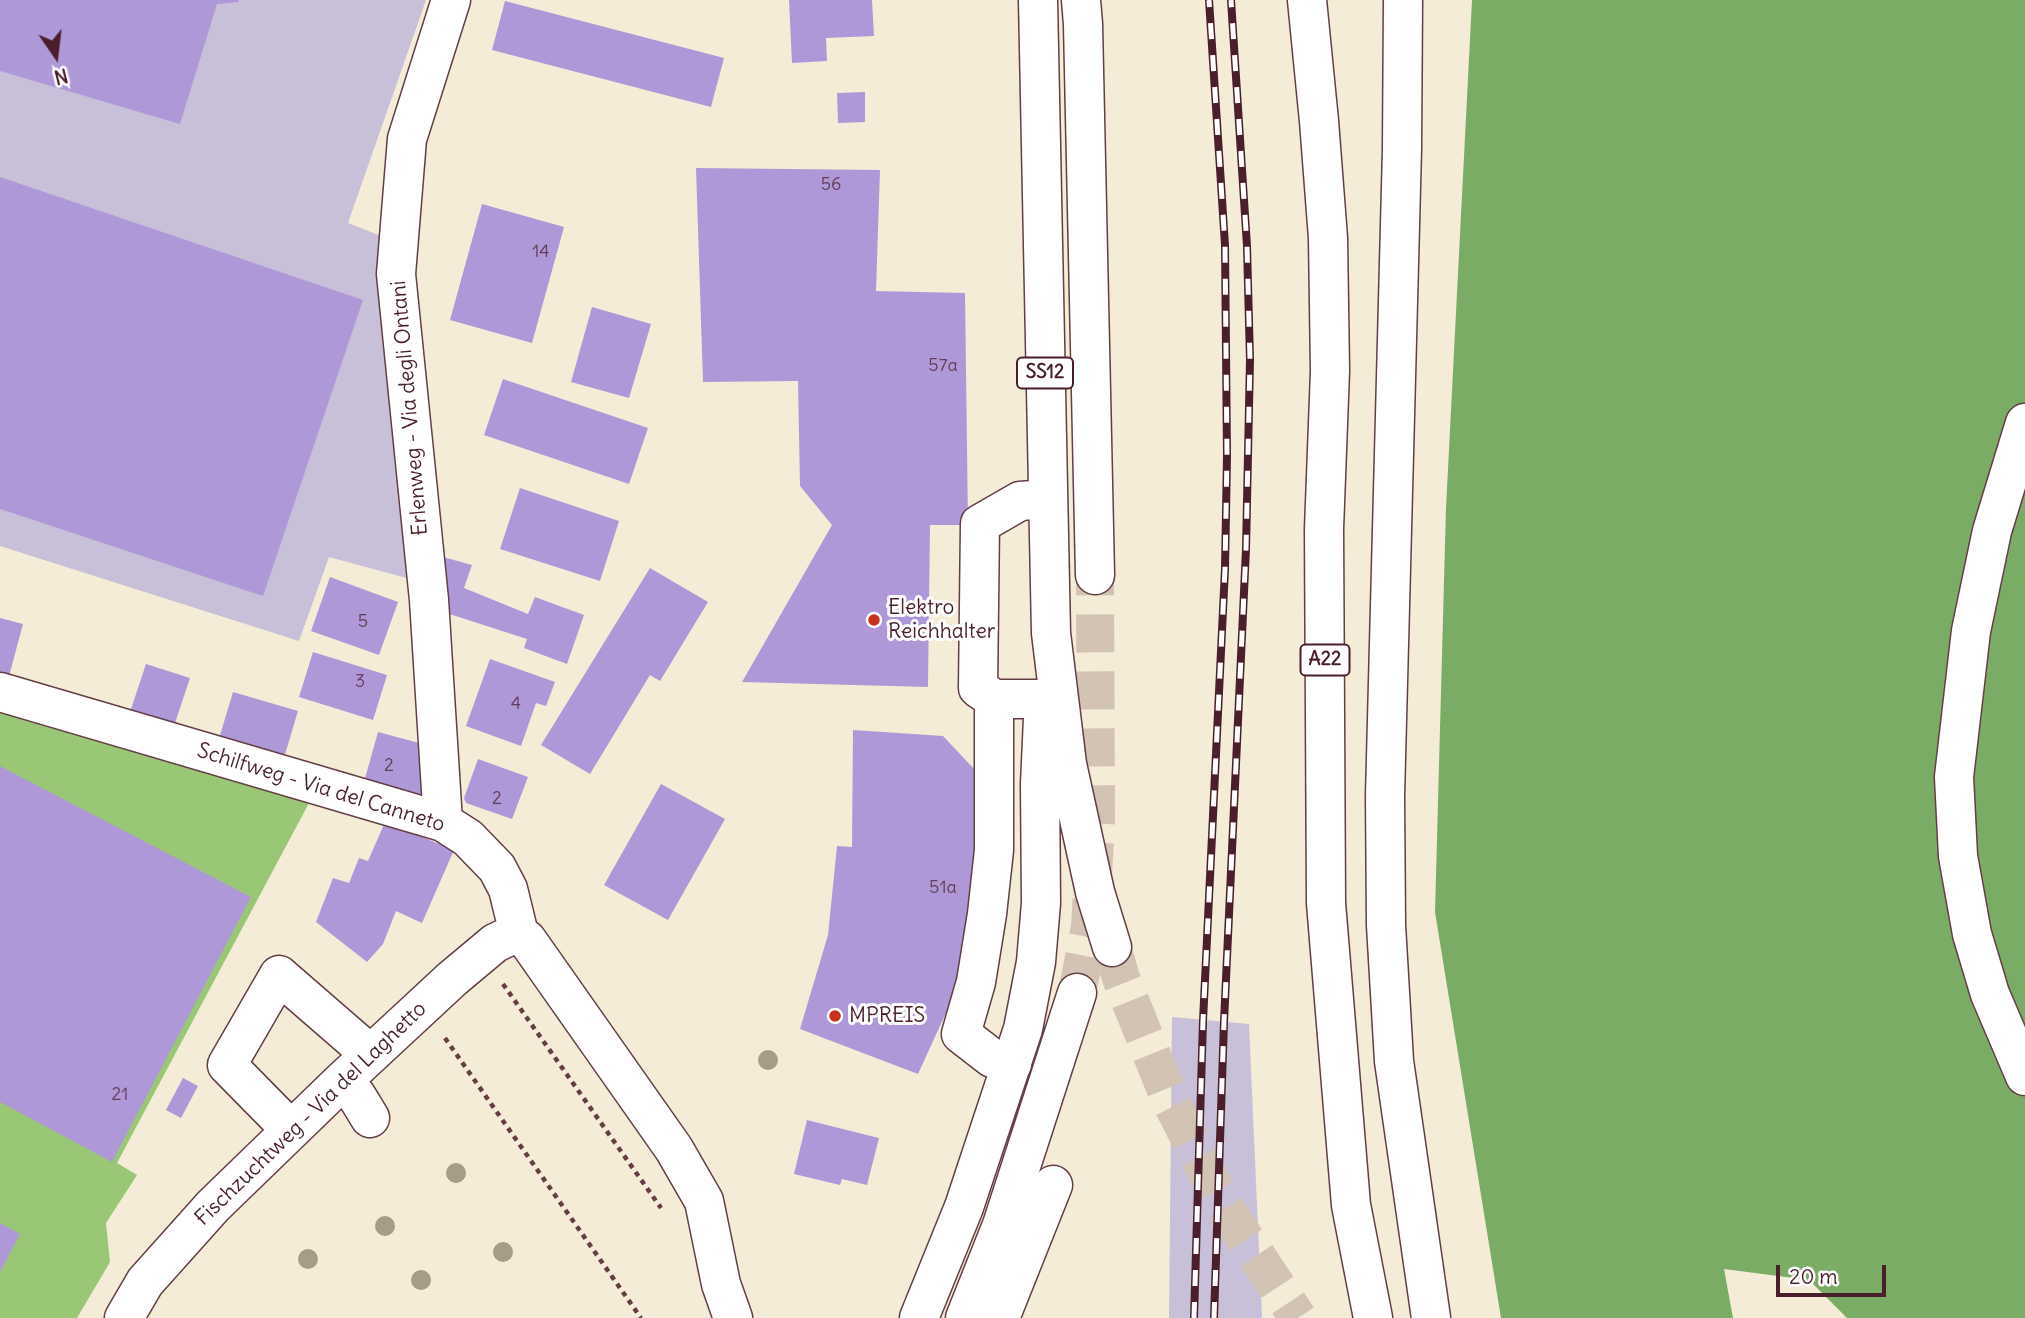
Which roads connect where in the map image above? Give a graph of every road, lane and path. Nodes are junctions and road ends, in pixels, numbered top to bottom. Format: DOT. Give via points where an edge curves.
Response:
graph roads {
  1 [pos="451,0"];
  2 [pos="1038,0"];
  3 [pos="1081,0"];
  4 [pos="1307,0"];
  5 [pos="1403,0"];
  6 [pos="2025,423"];
  7 [pos="1048,499"];
  8 [pos="1095,575"];
  9 [pos="1051,633"];
  10 [pos="0,692"];
  11 [pos="994,699"];
  12 [pos="1044,699"];
  13 [pos="443,822"];
  14 [pos="520,934"];
  15 [pos="1112,947"];
  16 [pos="503,983"];
  17 [pos="1077,993"];
  18 [pos="439,1028"];
  19 [pos="370,1054"];
  20 [pos="1012,1064"];
  21 [pos="2025,1076"];
  22 [pos="341,1082"];
  23 [pos="370,1118"];
  24 [pos="291,1130"];
  25 [pos="1053,1185"];
  26 [pos="663,1211"];
  27 [pos="124,1318"];
  28 [pos="641,1318"];
  29 [pos="733,1318"];
  30 [pos="919,1318"];
  31 [pos="965,1318"];
  32 [pos="1000,1318"];
  33 [pos="1373,1318"];
  34 [pos="1430,1318"];
  1 -- 13 [label="main road, Erlenweg - Via degli Ontani" via="408,139 396,274 429,600"];
  2 -- 7 [label="main road, SS12"];
  3 -- 8 [label="main road"];
  4 -- 33 [label="main road, A22" via="1328,251 1326,903 1351,1205"];
  5 -- 34 [label="main road" via="1385,925 1394,1061"];
  6 -- 21 [label="main road" via="1992,531 1971,631 1954,777 1958,856 1972,934 1990,994"];
  7 -- 9 [label="main road, SS12"];
  7 -- 11 [label="main road" via="1020,501 980,524 978,688"];
  9 -- 12 [label="main road"];
  9 -- 15 [label="main road, SS12" via="1067,764"];
  10 -- 13 [label="main road, Schilfweg - Via del Canneto"];
  11 -- 12 [label="main road"];
  11 -- 20 [label="main road" via="994,850 988,914 961,1034 992,1058"];
  12 -- 20 [label="main road" via="1036,962"];
  13 -- 14 [label="main road, Schilfweg - Via del Canneto" via="468,838 497,868"];
  14 -- 19 [label="main road, Fischzuchtweg - Via del Laghetto" via="495,943"];
  14 -- 29 [label="main road, Schilfweg - Via del Canneto" via="674,1149 704,1201"];
  16 -- 26 [label="path"];
  17 -- 31 [label="main road" via="1002,1225"];
  18 -- 28 [label="path"];
  19 -- 22 [label="main road, Fischzuchtweg - Via del Laghetto"];
  19 -- 24 [label="main road" via="279,975 227,1065"];
  20 -- 30 [label="main road" via="964,1207"];
  22 -- 23 [label="main road" via="356,1095"];
  22 -- 24 [label="main road, Fischzuchtweg - Via del Laghetto"];
  24 -- 27 [label="main road, Fischzuchtweg - Via del Laghetto" via="168,1256 145,1282"];
  25 -- 32 [label="main road"];
}
